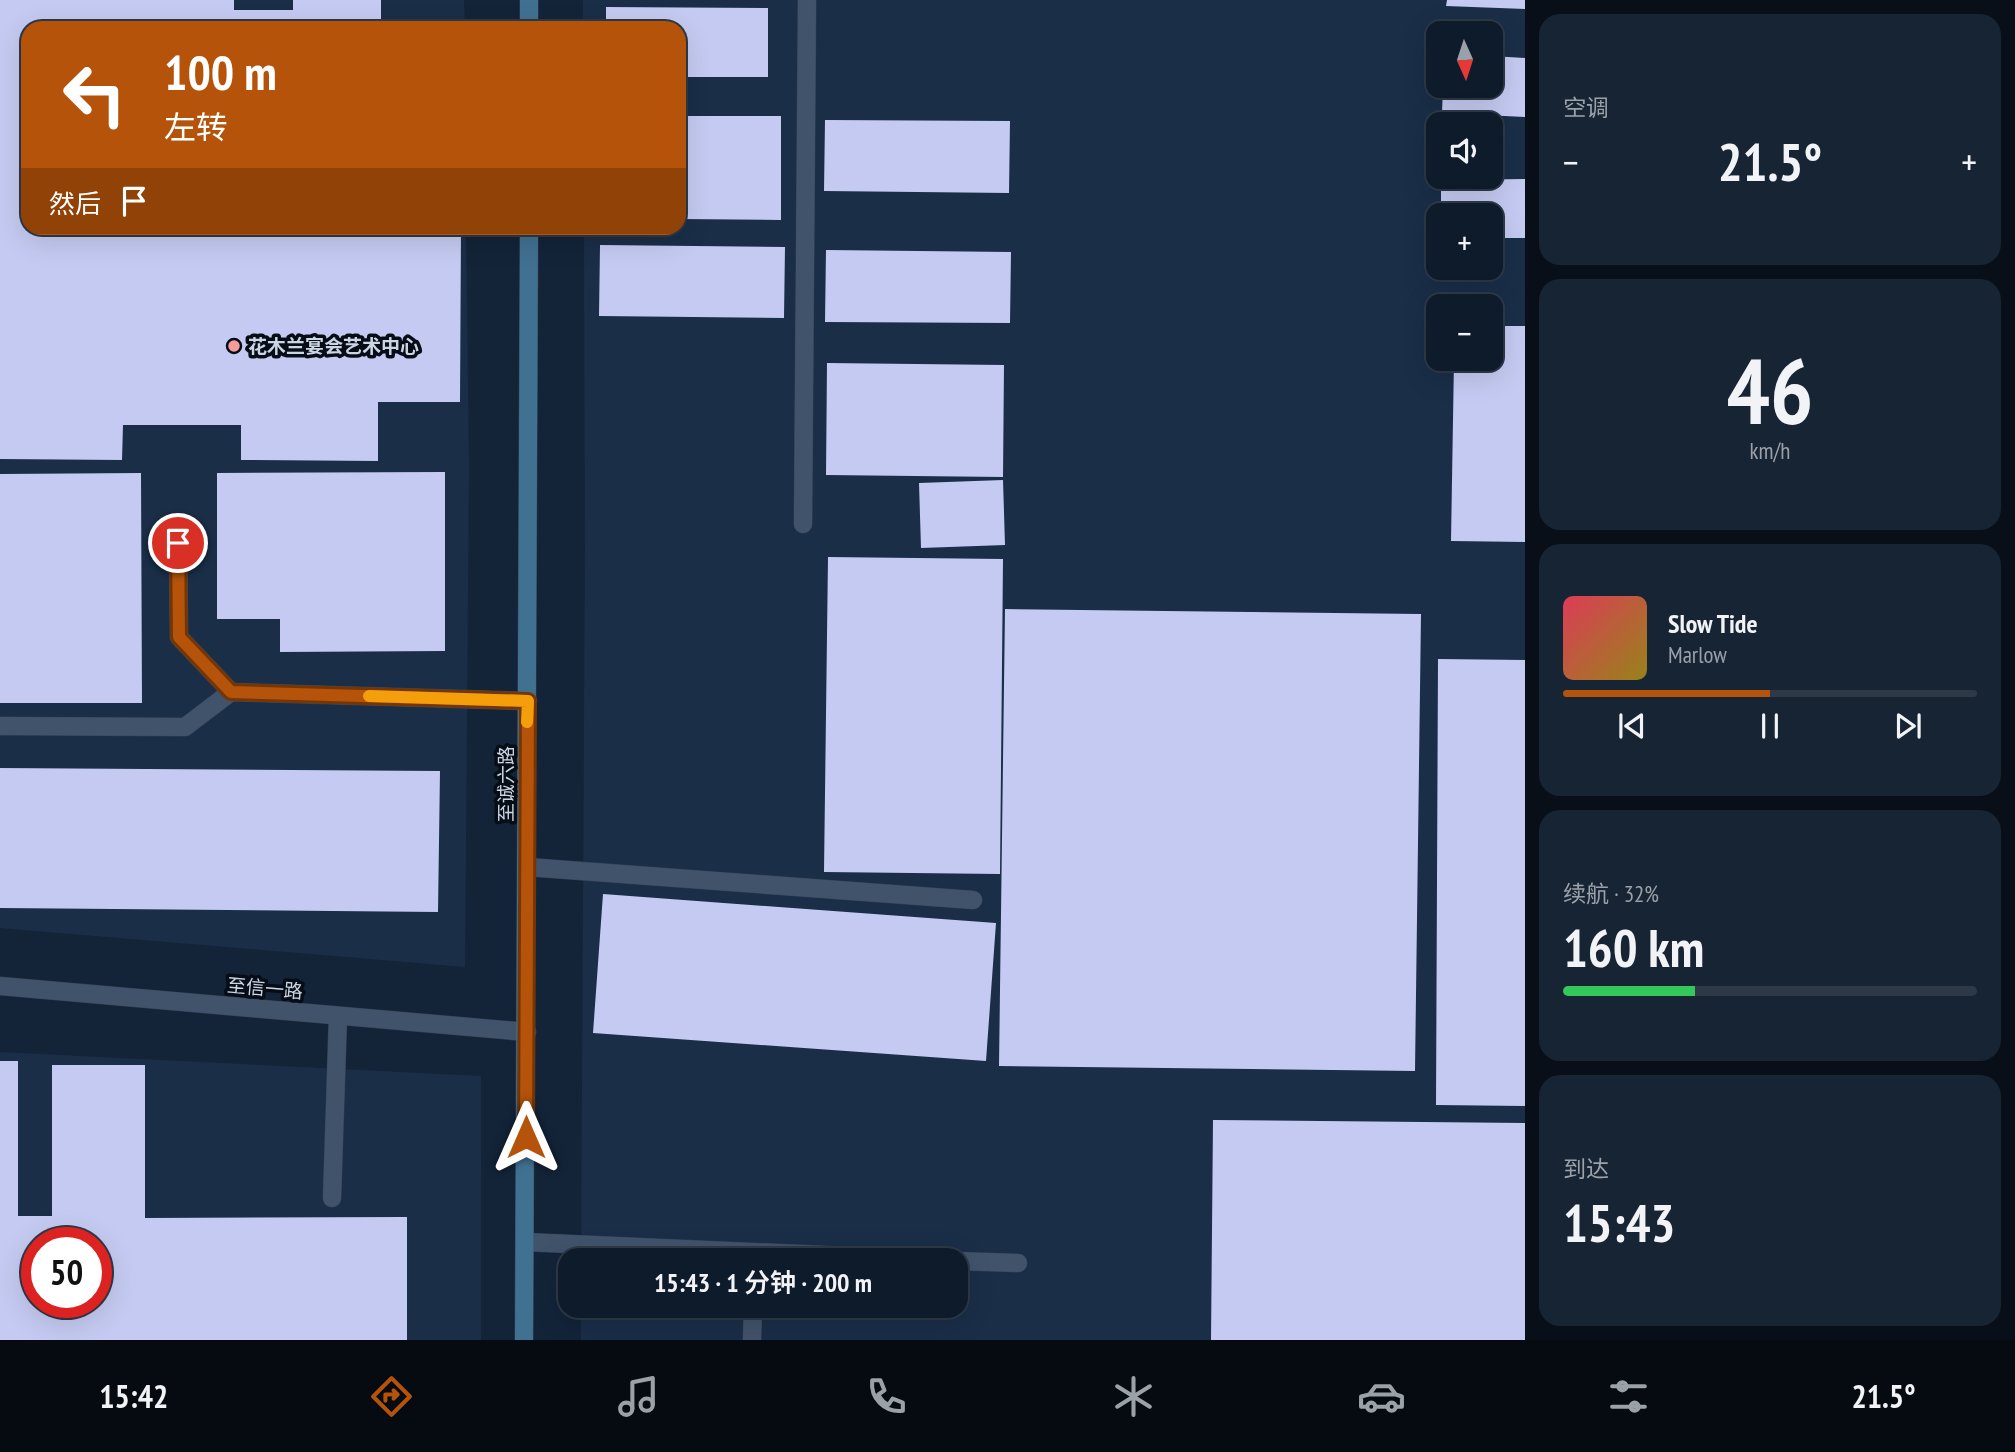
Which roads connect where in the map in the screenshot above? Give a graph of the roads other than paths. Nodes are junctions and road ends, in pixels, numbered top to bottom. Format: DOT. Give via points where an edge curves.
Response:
graph roads {
  1 [pos="530,0"];
  2 [pos="807,0"];
  3 [pos="529,21"];
  4 [pos="529,235"];
  5 [pos="803,524"];
  6 [pos="178,543"];
  7 [pos="231,692"];
  8 [pos="528,701"];
  9 [pos="0,726"];
  10 [pos="527,867"];
  11 [pos="973,900"];
  12 [pos="0,986"];
  13 [pos="338,1016"];
  14 [pos="527,1032"];
  15 [pos="331,1198"];
  16 [pos="525,1242"];
  17 [pos="623,1248"];
  18 [pos="968,1261"];
  19 [pos="1017,1263"];
  20 [pos="752,1318"];
  21 [pos="524,1340"];
  22 [pos="752,1340"];
  1 -- 3 [label="main road"];
  2 -- 5 [label="street"];
  4 -- 8 [label="main road, 至诚六路"];
  6 -- 7 [label="street" via="179,637"];
  7 -- 8 [label="street"];
  7 -- 9 [label="street" via="185,727"];
  8 -- 10 [label="main road, 至诚六路"];
  10 -- 11 [label="street"];
  10 -- 14 [label="main road, 至诚六路"];
  12 -- 13 [label="street, 至信一路"];
  13 -- 14 [label="street, 至信一路"];
  13 -- 15 [label="street"];
  14 -- 16 [label="main road, 至诚六路"];
  16 -- 17 [label="street"];
  16 -- 21 [label="main road, 至诚六路"];
  18 -- 19 [label="street"];
  20 -- 22 [label="street"];
}
